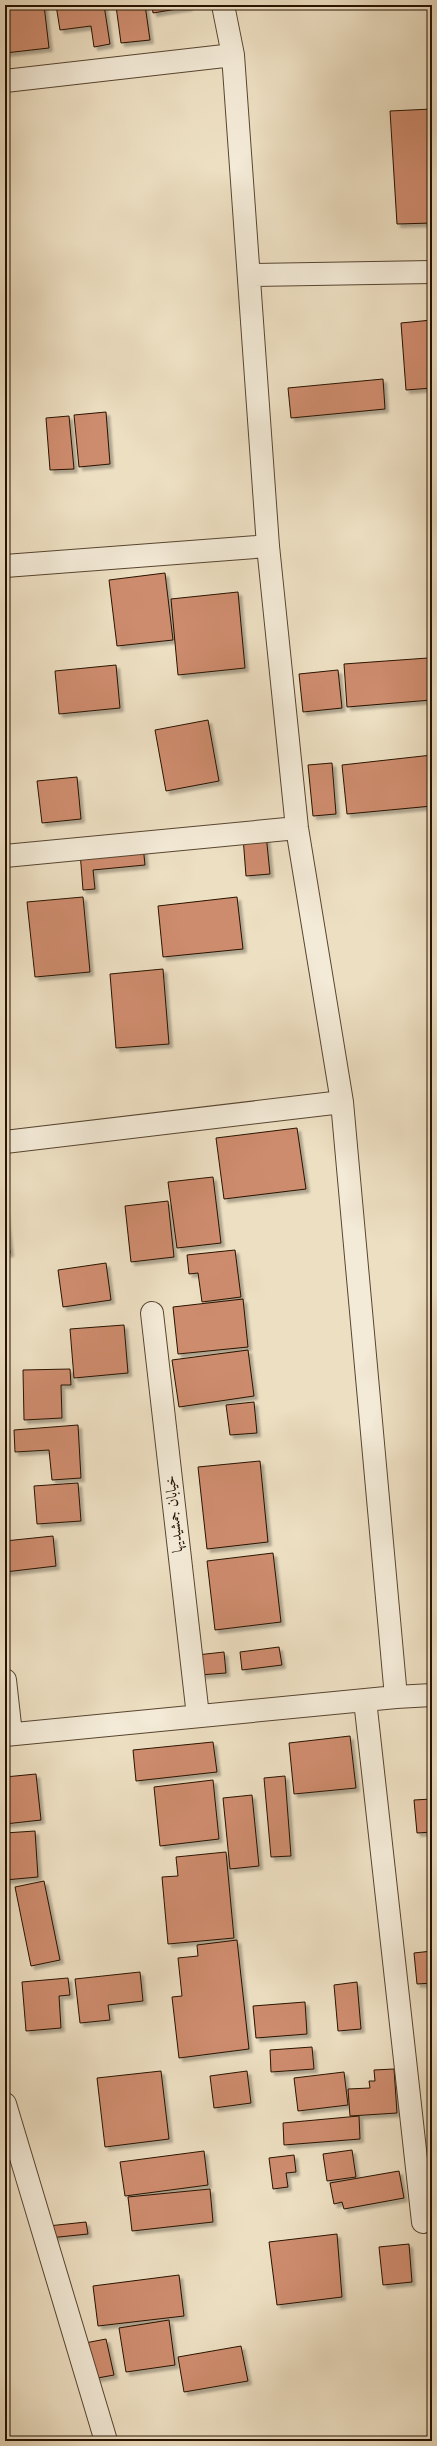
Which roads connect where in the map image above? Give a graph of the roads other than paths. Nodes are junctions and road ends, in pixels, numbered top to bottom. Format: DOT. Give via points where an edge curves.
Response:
graph roads {
  1 [pos="223,5"];
  2 [pos="233,55"];
  3 [pos="5,81"];
  4 [pos="432,272"];
  5 [pos="249,275"];
  6 [pos="268,546"];
  7 [pos="5,566"];
  8 [pos="298,828"];
  9 [pos="5,856"];
  10 [pos="342,1102"];
  11 [pos="5,1142"];
  12 [pos="152,1313"];
  13 [pos="5,1680"];
  14 [pos="432,1695"];
  15 [pos="396,1697"];
  16 [pos="365,1700"];
  17 [pos="198,1716"];
  18 [pos="8,1734"];
  19 [pos="5,2104"];
  20 [pos="424,2222"];
  21 [pos="106,2441"];
  1 -- 2 [label="street"];
  2 -- 3 [label="street"];
  2 -- 5 [label="street"];
  4 -- 5 [label="street"];
  5 -- 6 [label="street"];
  6 -- 7 [label="street"];
  6 -- 8 [label="street"];
  8 -- 9 [label="street"];
  8 -- 10 [label="street"];
  10 -- 11 [label="street"];
  10 -- 15 [label="street"];
  12 -- 17 [label="street, خیابان جمشیدیها"];
  13 -- 18 [label="street"];
  14 -- 15 [label="street"];
  15 -- 16 [label="street"];
  16 -- 17 [label="street"];
  16 -- 20 [label="street"];
  17 -- 18 [label="street"];
  19 -- 21 [label="street"];
}
